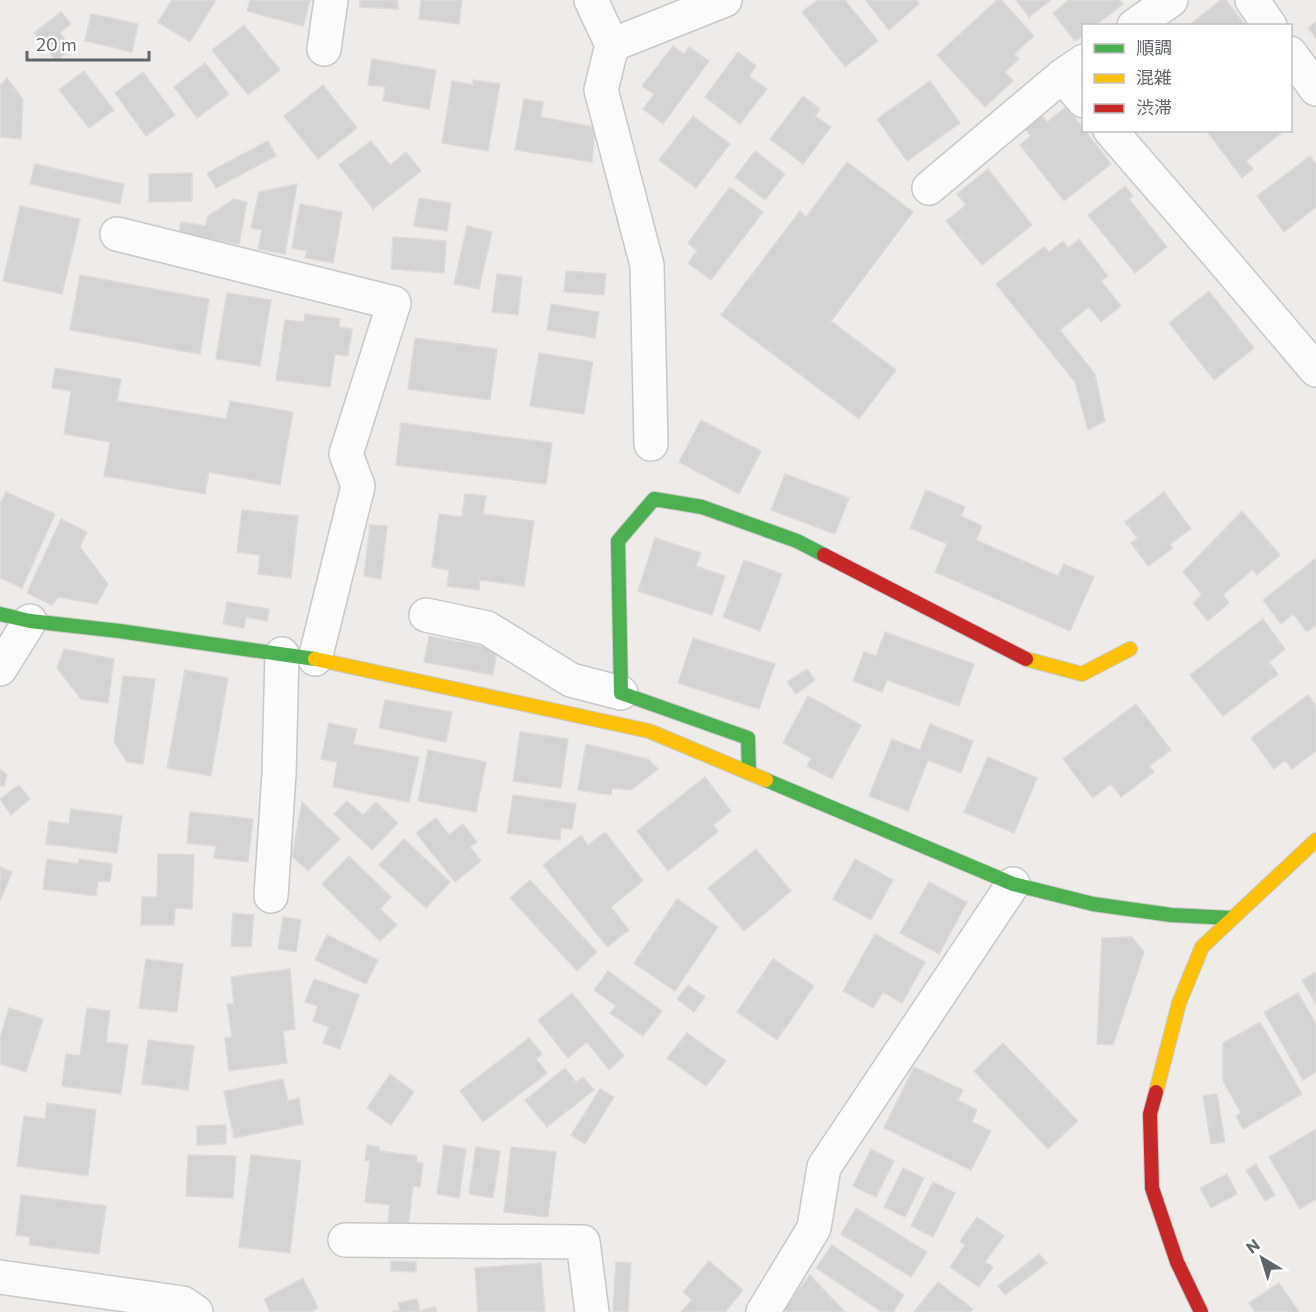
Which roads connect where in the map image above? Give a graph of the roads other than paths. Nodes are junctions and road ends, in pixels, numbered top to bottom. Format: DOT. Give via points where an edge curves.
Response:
graph roads {
  1 [pos="331,0"];
  2 [pos="591,0"];
  3 [pos="725,0"];
  4 [pos="1171,0"];
  5 [pos="1252,0"];
  6 [pos="1137,24"];
  7 [pos="1269,24"];
  8 [pos="612,45"];
  9 [pos="324,49"];
  10 [pos="1292,56"];
  11 [pos="1073,69"];
  12 [pos="1316,89"];
  13 [pos="1082,98"];
  14 [pos="1112,132"];
  15 [pos="929,188"];
  16 [pos="117,234"];
  17 [pos="1316,370"];
  18 [pos="651,444"];
  19 [pos="426,615"];
  20 [pos="15,618"];
  21 [pos="1130,649"];
  22 [pos="282,654"];
  23 [pos="315,659"];
  24 [pos="0,669"];
  25 [pos="621,693"];
  26 [pos="749,773"];
  27 [pos="1316,840"];
  28 [pos="1013,884"];
  29 [pos="271,896"];
  30 [pos="1231,918"];
  31 [pos="345,1240"];
  32 [pos="0,1276"];
  33 [pos="196,1312"];
  34 [pos="591,1312"];
  35 [pos="763,1312"];
  36 [pos="1201,1312"];
  1 -- 9 [label="street"];
  2 -- 8 [label="street"];
  3 -- 8 [label="street"];
  4 -- 6 [label="street"];
  5 -- 7 [label="street"];
  8 -- 18 [label="street" via="601,90 647,266"];
  10 -- 12 [label="street"];
  11 -- 13 [label="street"];
  11 -- 15 [label="street"];
  14 -- 17 [label="street"];
  16 -- 23 [label="street" via="394,303 346,454 358,486"];
  19 -- 25 [label="street" via="487,628 571,680"];
  20 -- 22 [label="street"];
  20 -- 24 [label="street"];
  21 -- 25 [label="street" via="1082,674 1027,660 797,541 702,507 654,499 618,541"];
  22 -- 23 [label="street"];
  22 -- 29 [label="street"];
  23 -- 26 [label="street" via="649,731"];
  25 -- 26 [label="street" via="748,738"];
  26 -- 28 [label="street"];
  27 -- 30 [label="street"];
  28 -- 30 [label="street" via="1093,904 1171,915"];
  28 -- 35 [label="street" via="824,1167 814,1228"];
  30 -- 36 [label="street" via="1203,947 1179,1003 1150,1114 1152,1188 1177,1262"];
  31 -- 34 [label="street" via="583,1242"];
  32 -- 33 [label="street" via="183,1303"];
}
